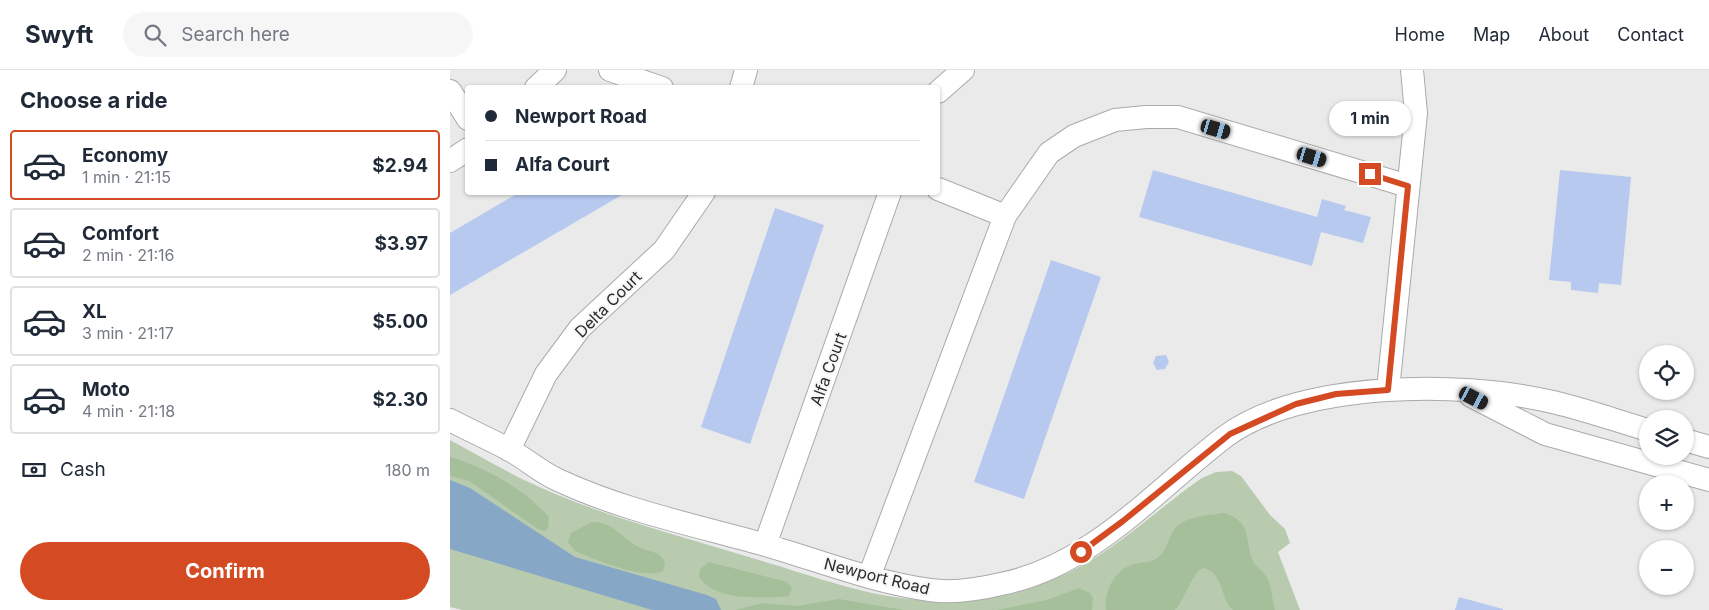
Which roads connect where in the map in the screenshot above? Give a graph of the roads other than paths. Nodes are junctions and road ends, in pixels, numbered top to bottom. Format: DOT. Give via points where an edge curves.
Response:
graph roads {
  1 [pos="555,70"];
  2 [pos="610,70"];
  3 [pos="746,70"];
  4 [pos="963,70"];
  5 [pos="1412,70"];
  6 [pos="539,85"];
  7 [pos="653,85"];
  8 [pos="742,85"];
  9 [pos="940,90"];
  10 [pos="450,91"];
  11 [pos="465,114"];
  12 [pos="465,151"];
  13 [pos="450,161"];
  14 [pos="1408,186"];
  15 [pos="940,191"];
  16 [pos="702,195"];
  17 [pos="889,195"];
  18 [pos="1005,216"];
  19 [pos="1456,389"];
  20 [pos="1388,390"];
  21 [pos="450,420"];
  22 [pos="1639,427"];
  23 [pos="1694,443"];
  24 [pos="1709,447"];
  25 [pos="509,450"];
  26 [pos="1709,480"];
  27 [pos="765,545"];
  28 [pos="870,578"];
  1 -- 6 [label="street"];
  2 -- 7 [label="street"];
  3 -- 8 [label="street"];
  4 -- 9 [label="street"];
  5 -- 14 [label="street" via="1416,113"];
  10 -- 11 [label="street"];
  12 -- 13 [label="street"];
  14 -- 18 [label="street" via="1178,117 1146,117 1115,120 1074,136 1049,153"];
  14 -- 20 [label="street"];
  15 -- 18 [label="street"];
  16 -- 25 [label="street, Delta Court" via="664,250 580,328 546,374"];
  17 -- 27 [label="street, Alfa Court"];
  18 -- 28 [label="street"];
  19 -- 20 [label="street, Newport Road"];
  19 -- 22 [label="street, Newport Road" via="1547,400"];
  19 -- 26 [label="street, Newport Road" via="1545,434"];
  20 -- 28 [label="street, Newport Road" via="1336,394 1296,404 1230,434 1123,521 1081,552 1046,572 1001,585 934,591"];
  21 -- 25 [label="street, Newport Road"];
  23 -- 24 [label="street"];
  25 -- 27 [label="street, Newport Road" via="556,480 618,503"];
  27 -- 28 [label="street, Newport Road"];
}
